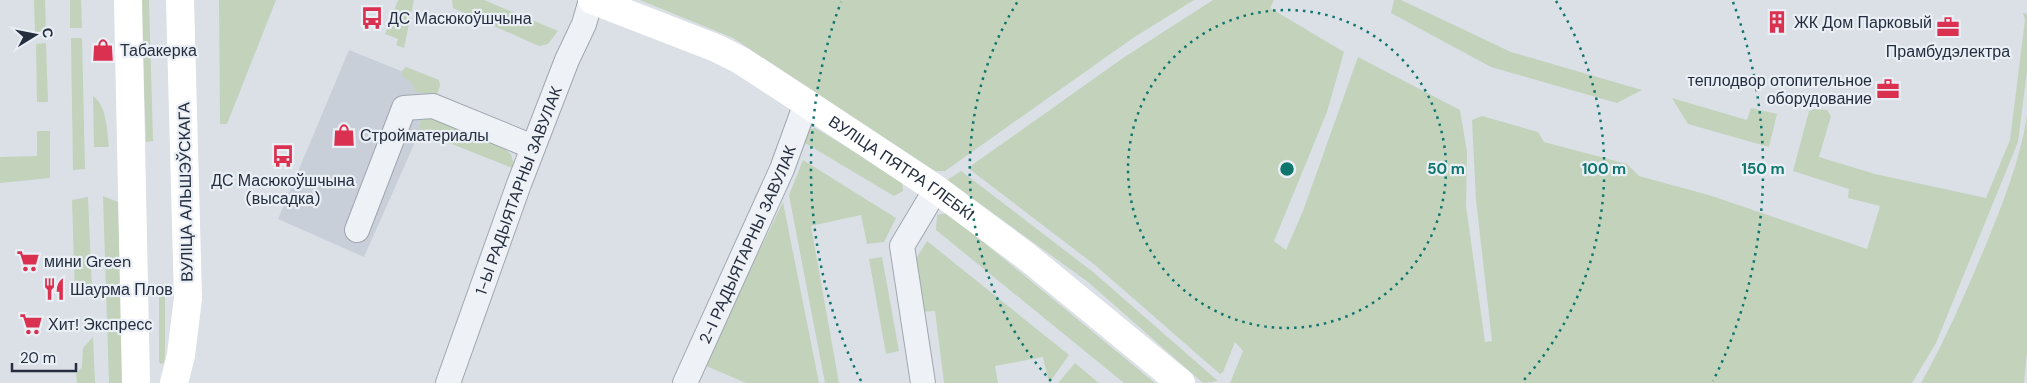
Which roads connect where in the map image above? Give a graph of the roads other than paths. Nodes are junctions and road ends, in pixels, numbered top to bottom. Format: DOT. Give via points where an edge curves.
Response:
graph roads {
  1 [pos="128,0"];
  2 [pos="180,0"];
  3 [pos="591,0"];
  4 [pos="806,103"];
  5 [pos="533,147"];
  6 [pos="936,190"];
  7 [pos="357,230"];
  8 [pos="136,383"];
  9 [pos="174,383"];
  10 [pos="448,383"];
  11 [pos="685,383"];
  12 [pos="923,383"];
  13 [pos="1181,383"];
  1 -- 8 [label="main road"];
  2 -- 9 [label="main road, ВУЛІЦА АЛЬШЭЎСКАГА" via="188,298 181,356"];
  3 -- 4 [label="main road, ВУЛІЦА ПЯТРА ГЛЕБКІ" via="716,48"];
  3 -- 5 [label="street, 1-Ы РАДЫЯТАРНЫ ЗАВУЛАК"];
  4 -- 6 [label="main road, ВУЛІЦА ПЯТРА ГЛЕБКІ"];
  4 -- 11 [label="street, 2-І РАДЫЯТАРНЫ ЗАВУЛАК" via="782,168"];
  5 -- 7 [label="street" via="433,106 404,108"];
  5 -- 10 [label="street, 1-Ы РАДЫЯТАРНЫ ЗАВУЛАК"];
  6 -- 12 [label="street" via="902,246"];
  6 -- 13 [label="main road, ВУЛІЦА ПЯТРА ГЛЕБКІ" via="1026,256"];
}
